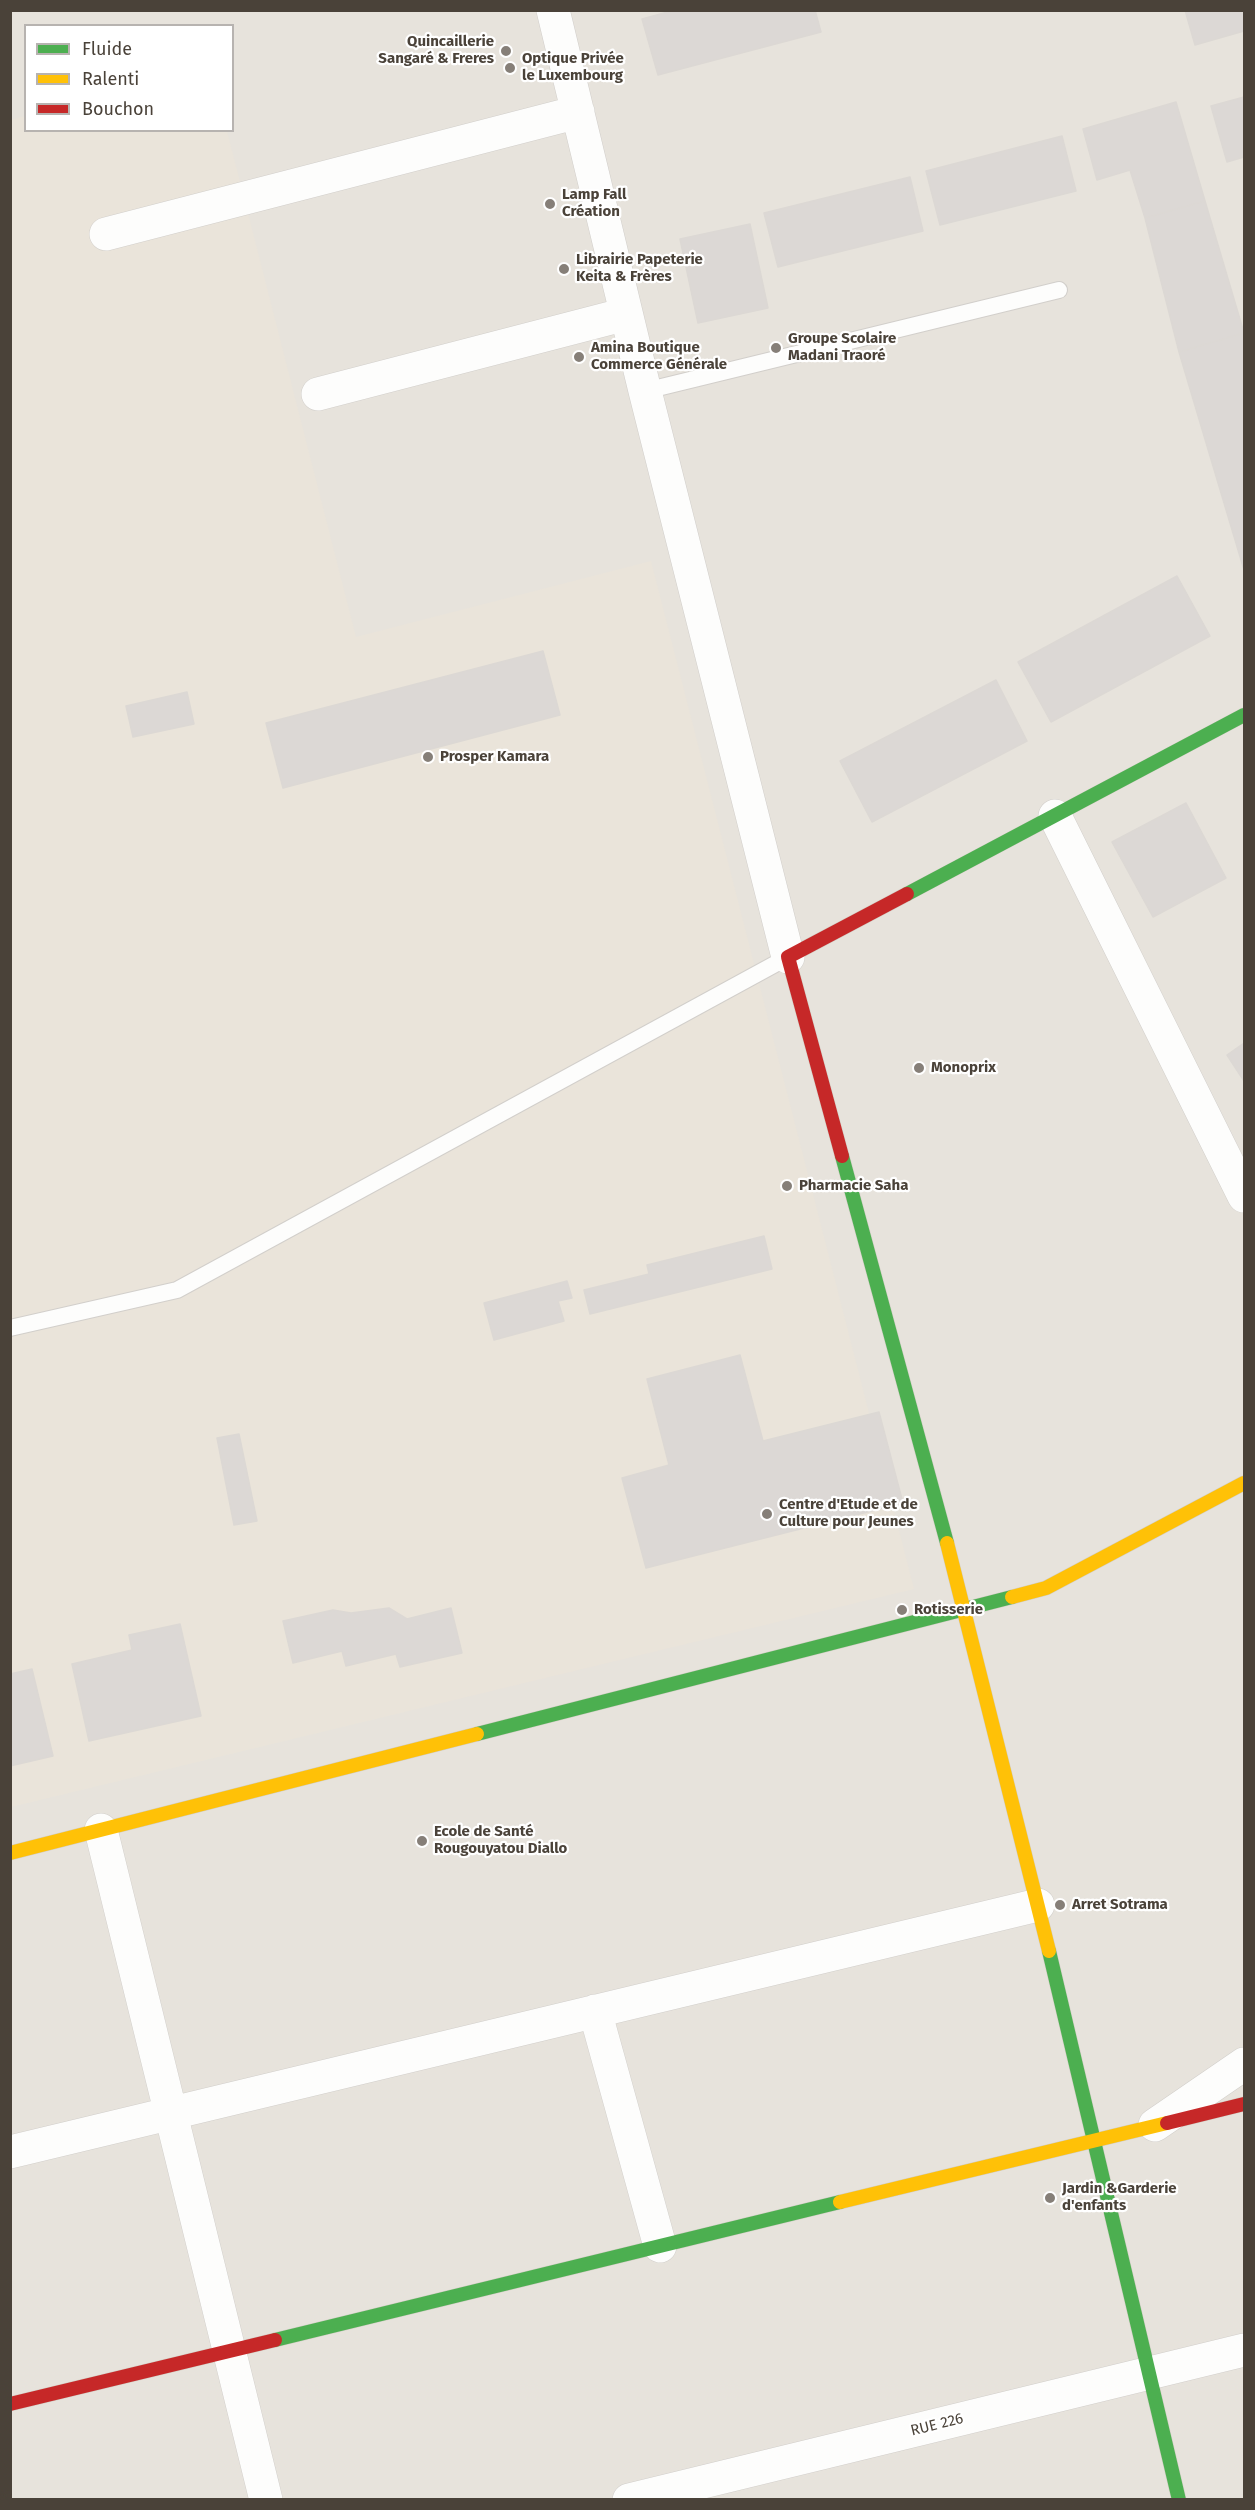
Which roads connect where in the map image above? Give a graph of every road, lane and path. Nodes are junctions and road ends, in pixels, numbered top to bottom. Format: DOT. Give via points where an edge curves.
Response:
graph roads {
  1 [pos="553,10"];
  2 [pos="578,112"];
  3 [pos="106,234"];
  4 [pos="1059,290"];
  5 [pos="626,314"];
  6 [pos="645,391"];
  7 [pos="318,394"];
  8 [pos="1245,715"];
  9 [pos="1055,816"];
  10 [pos="788,957"];
  11 [pos="1245,1196"];
  12 [pos="10,1328"];
  13 [pos="1245,1483"];
  14 [pos="965,1609"];
  15 [pos="101,1830"];
  16 [pos="10,1853"];
  17 [pos="1038,1905"];
  18 [pos="595,2011"];
  19 [pos="1245,2064"];
  20 [pos="1245,2104"];
  21 [pos="171,2114"];
  22 [pos="1153,2126"];
  23 [pos="1094,2140"];
  24 [pos="10,2152"];
  25 [pos="660,2246"];
  26 [pos="229,2350"];
  27 [pos="1245,2350"];
  28 [pos="1149,2373"];
  29 [pos="10,2404"];
  30 [pos="266,2499"];
  31 [pos="629,2499"];
  32 [pos="1179,2499"];
  1 -- 2 [label="street"];
  2 -- 3 [label="street"];
  2 -- 5 [label="street"];
  4 -- 6 [label="lane"];
  5 -- 6 [label="street"];
  5 -- 7 [label="street"];
  6 -- 10 [label="street"];
  8 -- 9 [label="street"];
  9 -- 10 [label="street"];
  9 -- 11 [label="street"];
  10 -- 12 [label="lane" via="177,1290"];
  10 -- 14 [label="street"];
  13 -- 14 [label="street" via="1046,1588"];
  14 -- 15 [label="street"];
  14 -- 17 [label="street"];
  15 -- 16 [label="street"];
  15 -- 21 [label="street"];
  17 -- 18 [label="street"];
  17 -- 23 [label="street"];
  18 -- 21 [label="street"];
  18 -- 25 [label="street"];
  19 -- 22 [label="street"];
  20 -- 22 [label="street"];
  21 -- 24 [label="street"];
  21 -- 26 [label="street"];
  22 -- 23 [label="street"];
  23 -- 25 [label="street"];
  23 -- 28 [label="street"];
  25 -- 26 [label="street"];
  26 -- 29 [label="street"];
  26 -- 30 [label="street"];
  27 -- 28 [label="street, RUE 226"];
  28 -- 31 [label="street, RUE 226"];
  28 -- 32 [label="street"];
}
